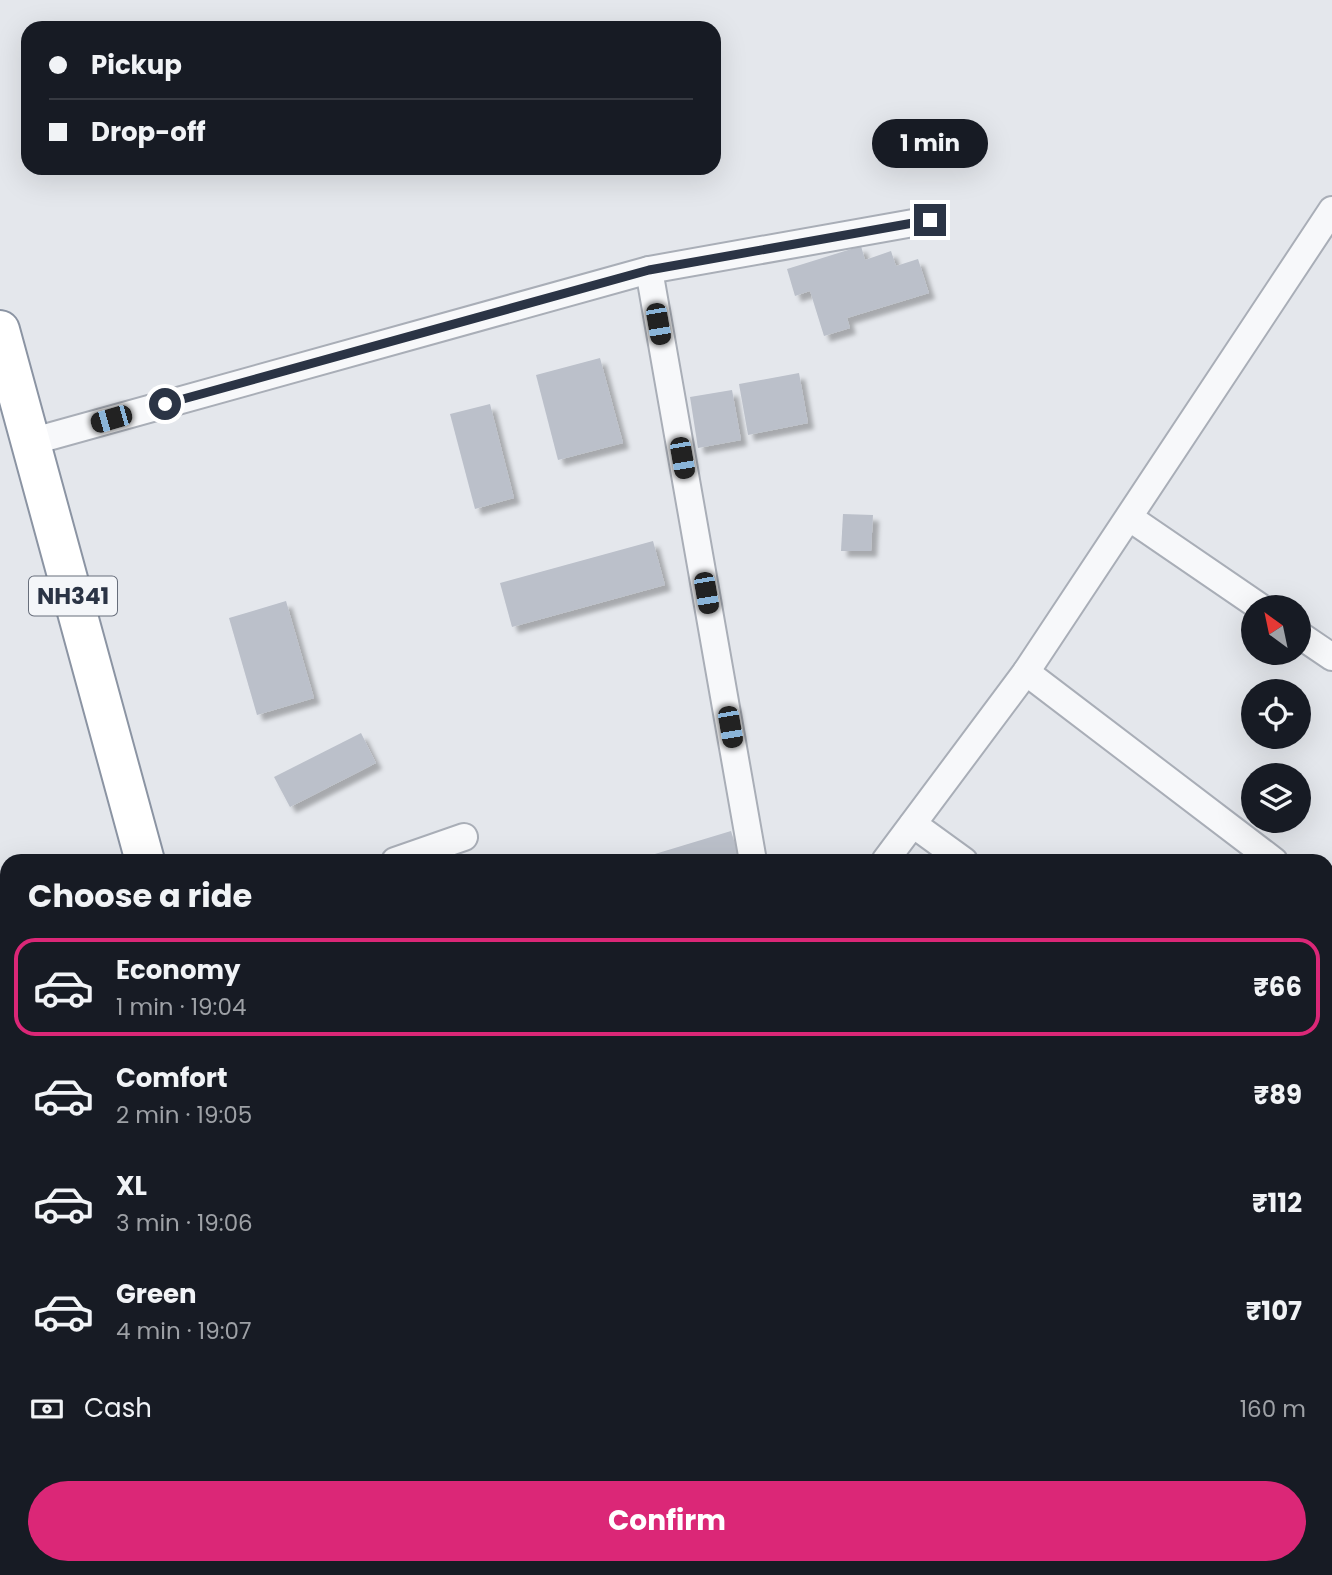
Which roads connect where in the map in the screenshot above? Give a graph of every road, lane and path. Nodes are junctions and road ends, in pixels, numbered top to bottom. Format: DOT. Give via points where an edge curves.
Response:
graph roads {
  1 [pos="1332,210"];
  2 [pos="930,220"];
  3 [pos="649,270"];
  4 [pos="0,330"];
  5 [pos="30,442"];
  6 [pos="1130,518"];
  7 [pos="1242,595"];
  8 [pos="1311,643"];
  9 [pos="1332,657"];
  10 [pos="1026,672"];
  11 [pos="913,824"];
  12 [pos="464,837"];
  13 [pos="143,854"];
  14 [pos="415,854"];
  15 [pos="752,854"];
  16 [pos="890,854"];
  17 [pos="954,854"];
  18 [pos="1265,854"];
  1 -- 6 [label="street"];
  2 -- 3 [label="street"];
  3 -- 5 [label="street"];
  3 -- 15 [label="street"];
  4 -- 5 [label="highway, NH341"];
  5 -- 13 [label="highway, NH341"];
  6 -- 7 [label="street"];
  6 -- 10 [label="street"];
  8 -- 9 [label="street"];
  10 -- 11 [label="street"];
  10 -- 18 [label="street"];
  11 -- 16 [label="street"];
  11 -- 17 [label="street"];
  12 -- 14 [label="street"];
}
